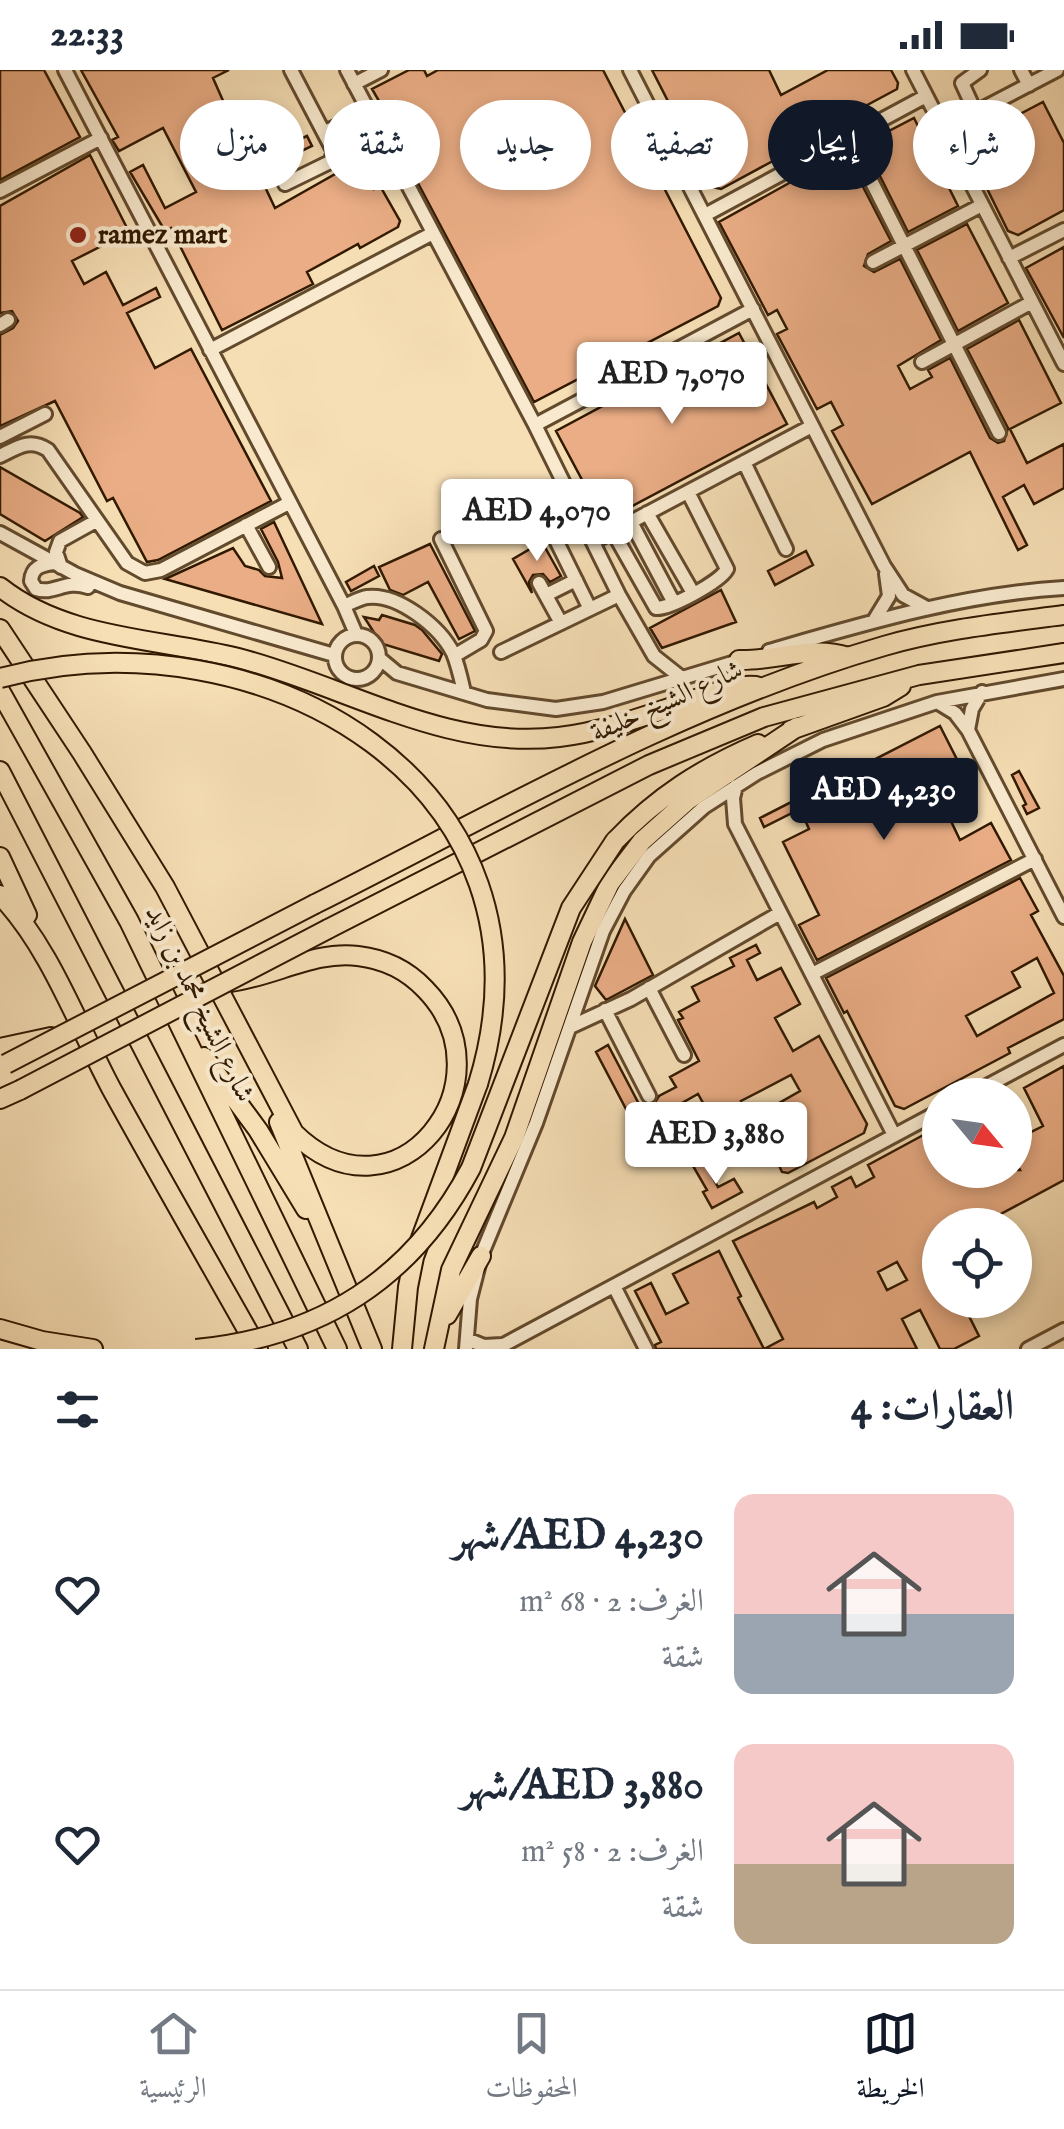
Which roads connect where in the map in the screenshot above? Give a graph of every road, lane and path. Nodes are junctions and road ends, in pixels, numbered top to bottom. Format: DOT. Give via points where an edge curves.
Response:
graph roads {
  1 [pos="66,70"];
  2 [pos="291,70"];
  3 [pos="347,70"];
  4 [pos="382,70"];
  5 [pos="630,70"];
  6 [pos="912,70"];
  7 [pos="980,70"];
  8 [pos="1021,70"];
  9 [pos="1058,70"];
  10 [pos="354,84"];
  11 [pos="1029,85"];
  12 [pos="926,96"];
  13 [pos="362,100"];
  14 [pos="928,100"];
  15 [pos="969,100"];
  16 [pos="1001,100"];
  17 [pos="893,114"];
  18 [pos="324,132"];
  19 [pos="101,138"];
  20 [pos="768,181"];
  21 [pos="410,190"];
  22 [pos="876,190"];
  23 [pos="974,190"];
  24 [pos="0,191"];
  25 [pos="982,205"];
  26 [pos="704,215"];
  27 [pos="1064,230"];
  28 [pos="433,234"];
  29 [pos="904,246"];
  30 [pos="1010,258"];
  31 [pos="873,262"];
  32 [pos="1032,302"];
  33 [pos="753,309"];
  34 [pos="954,344"];
  35 [pos="210,350"];
  36 [pos="922,362"];
  37 [pos="1064,364"];
  38 [pos="45,414"];
  39 [pos="535,425"];
  40 [pos="812,426"];
  41 [pos="999,432"];
  42 [pos="0,437"];
  43 [pos="0,456"];
  44 [pos="744,462"];
  45 [pos="688,492"];
  46 [pos="289,503"];
  47 [pos="647,514"];
  48 [pos="96,521"];
  49 [pos="631,522"];
  50 [pos="246,525"];
  51 [pos="613,532"];
  52 [pos="0,533"];
  53 [pos="441,540"];
  54 [pos="558,542"];
  55 [pos="593,542"];
  56 [pos="786,549"];
  57 [pos="57,565"];
  58 [pos="884,566"];
  59 [pos="269,567"];
  60 [pos="576,580"];
  61 [pos="0,588"];
  62 [pos="1064,588"];
  63 [pos="120,593"];
  64 [pos="692,593"];
  65 [pos="619,595"];
  66 [pos="674,603"];
  67 [pos="344,606"];
  68 [pos="928,608"];
  69 [pos="590,609"];
  70 [pos="1064,615"];
  71 [pos="873,620"];
  72 [pos="561,623"];
  73 [pos="0,629"];
  74 [pos="356,634"];
  75 [pos="501,652"];
  76 [pos="1064,653"];
  77 [pos="334,655"];
  78 [pos="454,656"];
  79 [pos="654,656"];
  80 [pos="848,657"];
  81 [pos="379,658"];
  82 [pos="739,660"];
  83 [pos="919,675"];
  84 [pos="0,678"];
  85 [pos="682,679"];
  86 [pos="1064,679"];
  87 [pos="766,688"];
  88 [pos="0,690"];
  89 [pos="644,690"];
  90 [pos="464,692"];
  91 [pos="982,692"];
  92 [pos="938,702"];
  93 [pos="798,727"];
  94 [pos="968,730"];
  95 [pos="0,771"];
  96 [pos="736,786"];
  97 [pos="704,807"];
  98 [pos="735,824"];
  99 [pos="0,857"];
  100 [pos="1034,859"];
  101 [pos="0,895"];
  102 [pos="780,912"];
  103 [pos="1064,917"];
  104 [pos="46,962"];
  105 [pos="812,974"];
  106 [pos="225,983"];
  107 [pos="649,988"];
  108 [pos="579,997"];
  109 [pos="602,1011"];
  110 [pos="570,1026"];
  111 [pos="181,1027"];
  112 [pos="241,1034"];
  113 [pos="1064,1045"];
  114 [pos="684,1055"];
  115 [pos="2,1059"];
  116 [pos="1002,1078"];
  117 [pos="649,1096"];
  118 [pos="0,1100"];
  119 [pos="922,1120"];
  120 [pos="894,1135"];
  121 [pos="481,1256"];
  122 [pos="338,1266"];
  123 [pos="614,1286"];
  124 [pos="0,1329"];
  125 [pos="1064,1330"];
  126 [pos="467,1344"];
  127 [pos="434,1346"];
  128 [pos="499,1347"];
  129 [pos="93,1349"];
  130 [pos="196,1349"];
  131 [pos="258,1349"];
  132 [pos="298,1349"];
  133 [pos="336,1349"];
  134 [pos="372,1349"];
  135 [pos="402,1349"];
  136 [pos="646,1349"];
  137 [pos="1028,1349"];
  1 -- 19 [label="street"];
  2 -- 18 [label="street"];
  3 -- 10 [label="street"];
  4 -- 10 [label="street"];
  5 -- 26 [label="street"];
  6 -- 12 [label="street"];
  7 -- 15 [label="street" via="962,83"];
  8 -- 11 [label="street"];
  9 -- 11 [label="street"];
  10 -- 13 [label="street"];
  11 -- 16 [label="street"];
  12 -- 14 [label="street"];
  12 -- 17 [label="street"];
  19 -- 24 [label="street"];
  19 -- 35 [label="street"];
  20 -- 26 [label="street"];
  21 -- 28 [label="street"];
  22 -- 29 [label="street"];
  23 -- 25 [label="street"];
  25 -- 29 [label="street"];
  25 -- 30 [label="street"];
  26 -- 33 [label="street"];
  27 -- 30 [label="street"];
  28 -- 35 [label="street"];
  28 -- 39 [label="street"];
  29 -- 31 [label="street"];
  29 -- 34 [label="street"];
  30 -- 32 [label="street"];
  32 -- 34 [label="street"];
  32 -- 37 [label="street"];
  33 -- 39 [label="street"];
  33 -- 40 [label="street"];
  34 -- 36 [label="street"];
  34 -- 41 [label="street"];
  35 -- 46 [label="street"];
  38 -- 42 [label="street"];
  39 -- 55 [label="street"];
  40 -- 44 [label="street"];
  40 -- 58 [label="street"];
  43 -- 48 [label="street" via="24,443 48,450"];
  44 -- 45 [label="street"];
  44 -- 56 [label="street"];
  45 -- 47 [label="street"];
  45 -- 64 [label="street" via="727,569"];
  46 -- 50 [label="street"];
  46 -- 67 [label="street"];
  47 -- 49 [label="street"];
  47 -- 64 [label="street"];
  48 -- 50 [label="street" via="127,563 145,573"];
  48 -- 57 [label="street" via="60,541"];
  49 -- 51 [label="street"];
  49 -- 66 [label="street"];
  50 -- 59 [label="street"];
  51 -- 55 [label="street"];
  51 -- 66 [label="street" via="654,606"];
  52 -- 57 [label="street"];
  53 -- 78 [label="street" via="486,632"];
  54 -- 60 [label="street"];
  55 -- 65 [label="street"];
  57 -- 63 [label="street"];
  57 -- 63 [label="street" via="33,572 36,589 76,583"];
  58 -- 68 [label="street" via="904,595"];
  58 -- 71 [label="street" via="889,596"];
  60 -- 69 [label="street"];
  60 -- 72 [label="street" via="542,589"];
  61 -- 87 [label="highway" via="87,629 288,672 490,738 559,738 740,686"];
  62 -- 68 [label="street"];
  63 -- 77 [label="street"];
  64 -- 66 [label="street"];
  65 -- 69 [label="street"];
  65 -- 79 [label="street"];
  67 -- 74 [label="street"];
  67 -- 78 [label="street" via="367,597 394,603 437,632"];
  68 -- 71 [label="street"];
  69 -- 72 [label="street"];
  70 -- 80 [label="highway, شارع الشيخ خليفة" via="961,628"];
  71 -- 82 [label="street"];
  72 -- 75 [label="street"];
  73 -- 112 [label="highway" via="164,887"];
  74 -- 77 [label="street" via="341,640"];
  74 -- 81 [label="street" via="373,641"];
  76 -- 83 [label="highway, شارع الشيخ خليفة"];
  77 -- 81 [label="street" via="338,669 355,679 373,672"];
  78 -- 90 [label="street"];
  79 -- 85 [label="street"];
  79 -- 89 [label="street"];
  80 -- 82 [label="highway" via="814,651"];
  80 -- 87 [label="highway, شارع الشيخ خليفة"];
  81 -- 90 [label="street" via="397,673"];
  82 -- 85 [label="street"];
  83 -- 93 [label="highway" via="883,697"];
  83 -- 106 [label="highway, شارع الشيخ خليفة, bridge" via="785,710 700,742"];
  84 -- 135 [label="highway, bridge" via="117,663 216,673 264,687 354,728 425,791 452,830 481,895 492,942 490,1038 414,1258"];
  85 -- 89 [label="street"];
  86 -- 91 [label="street"];
  87 -- 115 [label="highway, شارع الشيخ خليفة, bridge" via="618,752"];
  88 -- 111 [label="highway, شارع الشيخ محمد بن زايد"];
  89 -- 90 [label="street" via="556,708 509,705"];
  91 -- 92 [label="street"];
  91 -- 94 [label="street"];
  92 -- 94 [label="street"];
  92 -- 96 [label="street" via="823,740"];
  93 -- 127 [label="highway" via="688,800 642,841 610,883 582,942 514,1138 451,1270"];
  93 -- 130 [label="highway, bridge" via="686,779 615,841 572,908 471,1168 424,1240 377,1284 321,1318 258,1339"];
  94 -- 100 [label="street"];
  95 -- 132 [label="highway"];
  96 -- 97 [label="street"];
  96 -- 98 [label="street"];
  97 -- 98 [label="street"];
  97 -- 108 [label="street" via="649,856 624,891"];
  98 -- 102 [label="street"];
  99 -- 104 [label="highway"];
  100 -- 103 [label="street"];
  100 -- 105 [label="street"];
  101 -- 104 [label="highway"];
  102 -- 105 [label="street"];
  102 -- 107 [label="street"];
  104 -- 131 [label="highway"];
  105 -- 120 [label="street"];
  106 -- 112 [label="highway, bridge" via="331,956 376,959 432,996 453,1036 456,1080 428,1141 396,1160 359,1166 323,1156 294,1133"];
  106 -- 118 [label="highway, شارع الشيخ خليفة, bridge"];
  107 -- 109 [label="street"];
  107 -- 114 [label="street"];
  108 -- 109 [label="street"];
  108 -- 110 [label="street"];
  109 -- 110 [label="street"];
  109 -- 117 [label="street"];
  110 -- 121 [label="street"];
  111 -- 122 [label="highway" via="258,1130"];
  111 -- 133 [label="highway, شارع الشيخ محمد بن زايد"];
  112 -- 122 [label="highway"];
  113 -- 116 [label="street"];
  119 -- 120 [label="street"];
  120 -- 123 [label="street"];
  121 -- 126 [label="street"];
  121 -- 127 [label="highway"];
  122 -- 134 [label="highway"];
  123 -- 128 [label="street"];
  123 -- 136 [label="street"];
  124 -- 129 [label="highway"];
  125 -- 137 [label="street"];
  126 -- 128 [label="street"];
}
